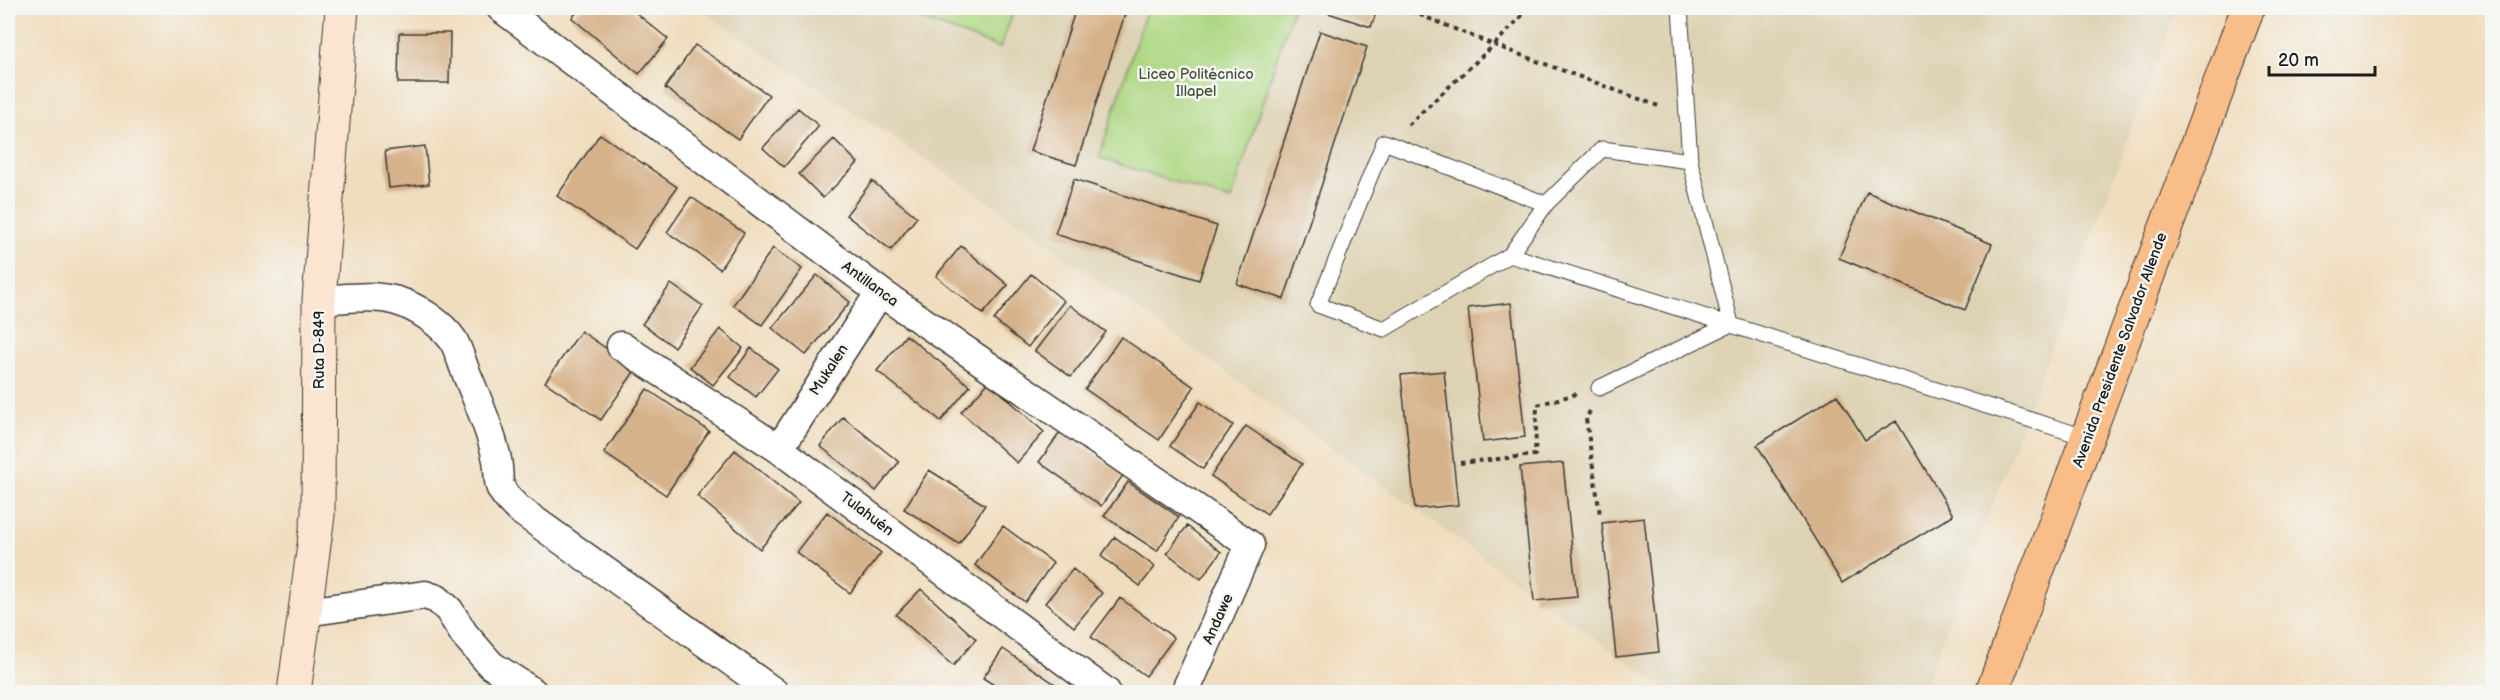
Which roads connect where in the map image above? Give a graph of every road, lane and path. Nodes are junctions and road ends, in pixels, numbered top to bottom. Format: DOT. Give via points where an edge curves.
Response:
graph roads {
  1 [pos="342,8"];
  2 [pos="501,8"];
  3 [pos="1403,8"];
  4 [pos="1529,8"];
  5 [pos="1680,8"];
  6 [pos="2248,8"];
  7 [pos="1494,45"];
  8 [pos="1687,117"];
  9 [pos="1388,143"];
  10 [pos="1690,161"];
  11 [pos="1546,204"];
  12 [pos="1510,255"];
  13 [pos="880,292"];
  14 [pos="319,300"];
  15 [pos="1731,324"];
  16 [pos="621,346"];
  17 [pos="1599,388"];
  18 [pos="2088,438"];
  19 [pos="779,449"];
  20 [pos="1460,463"];
  21 [pos="1600,516"];
  22 [pos="1250,545"];
  23 [pos="306,612"];
  24 [pos="294,693"];
  25 [pos="533,693"];
  26 [pos="774,693"];
  27 [pos="1106,693"];
  28 [pos="1185,693"];
  29 [pos="1992,693"];
  1 -- 14 [label="main road, Ruta D-849"];
  2 -- 13 [label="street, Antillanca"];
  3 -- 7 [label="path"];
  4 -- 7 [label="path"];
  5 -- 8 [label="lane"];
  6 -- 18 [label="main road, Avenida Presidente Salvador Allende"];
  7 -- 8 [label="path"];
  7 -- 9 [label="path"];
  8 -- 10 [label="lane"];
  9 -- 11 [label="lane"];
  9 -- 12 [label="lane" via="1384,142 1318,304 1384,328"];
  10 -- 11 [label="lane" via="1602,149"];
  10 -- 15 [label="lane"];
  11 -- 12 [label="lane"];
  12 -- 15 [label="lane"];
  13 -- 19 [label="street, Mukalen"];
  13 -- 22 [label="street, Antillanca"];
  14 -- 23 [label="main road, Ruta D-849" via="318,515"];
  14 -- 26 [label="street" via="397,301 417,309 435,323 453,340 486,421 502,494"];
  15 -- 17 [label="lane"];
  15 -- 18 [label="lane"];
  16 -- 19 [label="street, Tulahuén"];
  17 -- 20 [label="path" via="1537,405 1535,455"];
  17 -- 21 [label="path" via="1586,418"];
  18 -- 29 [label="main road, Avenida Presidente Salvador Allende"];
  19 -- 27 [label="street, Tulahuén"];
  22 -- 28 [label="street, Andawe"];
  23 -- 24 [label="main road, Ruta D-849"];
  23 -- 25 [label="street" via="425,595 437,599 491,665"];
}
